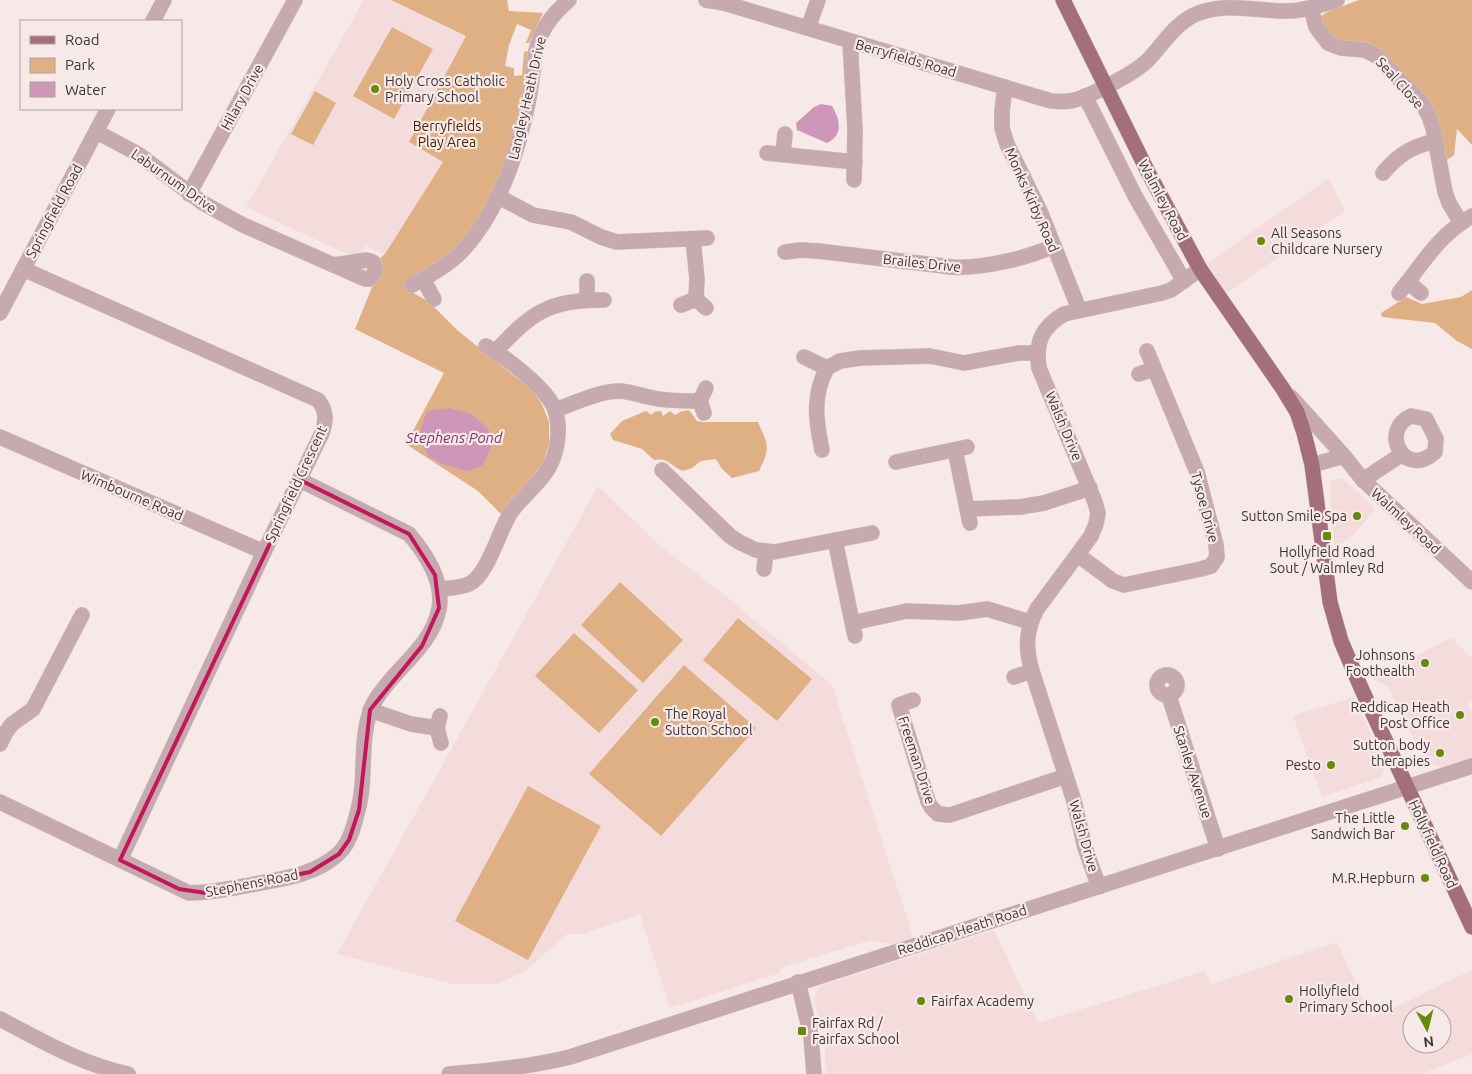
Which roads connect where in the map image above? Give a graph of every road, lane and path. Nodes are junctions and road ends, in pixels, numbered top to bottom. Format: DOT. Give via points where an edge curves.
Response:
graph roads {
  1 [pos="164,0"];
  2 [pos="295,0"];
  3 [pos="569,0"];
  4 [pos="706,0"];
  5 [pos="818,0"];
  6 [pos="1063,0"];
  7 [pos="1337,0"];
  8 [pos="1204,5"];
  9 [pos="1311,8"];
  10 [pos="154,20"];
  11 [pos="808,28"];
  12 [pos="850,41"];
  13 [pos="1105,86"];
  14 [pos="1006,87"];
  15 [pos="1085,96"];
  16 [pos="107,110"];
  17 [pos="96,132"];
  18 [pos="785,134"];
  19 [pos="1435,141"];
  20 [pos="767,152"];
  21 [pos="783,154"];
  22 [pos="855,162"];
  23 [pos="1386,164"];
  24 [pos="854,180"];
  25 [pos="189,194"];
  26 [pos="499,197"];
  27 [pos="1466,219"];
  28 [pos="1054,246"];
  29 [pos="786,252"];
  30 [pos="334,265"];
  31 [pos="23,269"];
  32 [pos="1200,269"];
  33 [pos="587,281"];
  34 [pos="1184,281"];
  35 [pos="1421,293"];
  36 [pos="434,299"];
  37 [pos="587,300"];
  38 [pos="604,300"];
  39 [pos="681,305"];
  40 [pos="1079,309"];
  41 [pos="0,313"];
  42 [pos="1147,351"];
  43 [pos="1037,353"];
  44 [pos="804,358"];
  45 [pos="827,368"];
  46 [pos="1154,369"];
  47 [pos="1139,374"];
  48 [pos="1284,389"];
  49 [pos="703,401"];
  50 [pos="555,410"];
  51 [pos="0,438"];
  52 [pos="824,440"];
  53 [pos="1402,454"];
  54 [pos="1344,456"];
  55 [pos="896,462"];
  56 [pos="1312,465"];
  57 [pos="662,470"];
  58 [pos="300,480"];
  59 [pos="1363,480"];
  60 [pos="1090,488"];
  61 [pos="872,533"];
  62 [pos="835,540"];
  63 [pos="264,552"];
  64 [pos="766,552"];
  65 [pos="1078,554"];
  66 [pos="764,570"];
  67 [pos="1472,582"];
  68 [pos="440,589"];
  69 [pos="1030,622"];
  70 [pos="82,625"];
  71 [pos="1032,671"];
  72 [pos="1014,676"];
  73 [pos="1169,696"];
  74 [pos="913,700"];
  75 [pos="370,710"];
  76 [pos="441,743"];
  77 [pos="0,744"];
  78 [pos="1472,766"];
  79 [pos="1066,776"];
  80 [pos="1407,788"];
  81 [pos="0,802"];
  82 [pos="1218,849"];
  83 [pos="120,860"];
  84 [pos="1099,887"];
  85 [pos="1472,927"];
  86 [pos="798,982"];
  87 [pos="0,1019"];
  88 [pos="128,1074"];
  89 [pos="448,1074"];
  90 [pos="814,1074"];
  1 -- 10 [label="street"];
  2 -- 25 [label="street, Hilary Drive"];
  3 -- 26 [label="street, Langley Heath Drive" via="542,30 536,44 528,102"];
  4 -- 11 [label="street, Berryfields Road"];
  5 -- 11 [label="street"];
  6 -- 13 [label="main road, Walmley Road"];
  7 -- 9 [label="street, Berryfields Road"];
  8 -- 9 [label="street, Berryfields Road" via="1280,11"];
  8 -- 13 [label="street, Berryfields Road" via="1180,24 1146,62"];
  9 -- 19 [label="street, Seal Close" via="1316,27 1328,43 1365,50 1377,56 1422,103"];
  11 -- 12 [label="street, Berryfields Road"];
  12 -- 14 [label="street, Berryfields Road"];
  12 -- 22 [label="street"];
  13 -- 15 [label="street, Berryfields Road"];
  13 -- 32 [label="main road, Walmley Road"];
  14 -- 15 [label="street, Berryfields Road" via="1051,101"];
  14 -- 28 [label="street, Monks Kirby Road" via="1002,128 1006,144"];
  15 -- 34 [label="street, Walmley Road" via="1135,196"];
  16 -- 17 [label="street, Springfield Road"];
  17 -- 25 [label="street, Laburnum Drive" via="138,154"];
  17 -- 31 [label="street, Springfield Road"];
  18 -- 21 [label="street"];
  19 -- 23 [label="street" via="1405,152"];
  19 -- 27 [label="street, Seal Close" via="1449,203"];
  20 -- 21 [label="street"];
  21 -- 22 [label="street"];
  22 -- 24 [label="street"];
  25 -- 30 [label="street, Laburnum Drive" via="243,225"];
  26 -- 36 [label="street, Langley Heath Drive" via="459,254 418,282"];
  26 -- 39 [label="street" via="533,215 571,222 617,242 700,238 697,279 701,303"];
  27 -- 35 [label="street, Seal Close" via="1433,247 1403,288"];
  28 -- 29 [label="street, Brailes Drive" via="1036,254 971,268 818,258 801,250"];
  28 -- 40 [label="street, Monks Kirby Road"];
  31 -- 41 [label="street, Springfield Road"];
  31 -- 58 [label="street, Springfield Crescent" via="318,400 323,406 326,422"];
  32 -- 34 [label="street"];
  32 -- 48 [label="main road, Walmley Road"];
  33 -- 37 [label="street"];
  34 -- 40 [label="street" via="1162,294"];
  37 -- 38 [label="street"];
  37 -- 50 [label="street" via="538,313 491,349 531,380"];
  40 -- 43 [label="street" via="1050,324"];
  42 -- 46 [label="street, Tysoe Drive"];
  43 -- 45 [label="street" via="964,363 930,356 860,358 840,360"];
  43 -- 60 [label="street, Walsh Drive" via="1039,368"];
  44 -- 45 [label="street"];
  45 -- 52 [label="street" via="820,384 816,411"];
  46 -- 47 [label="street"];
  46 -- 65 [label="street, Tysoe Drive" via="1197,472 1217,557 1211,566 1124,585 1112,581"];
  48 -- 54 [label="street, Walmley Road"];
  48 -- 56 [label="main road, Walmley Road" via="1297,412"];
  49 -- 50 [label="street" via="672,401 613,392 600,393"];
  50 -- 68 [label="street" via="558,432 548,469 510,514 480,575 472,583"];
  51 -- 63 [label="street, Wimbourne Road"];
  53 -- 59 [label="street"];
  54 -- 56 [label="street"];
  54 -- 59 [label="street, Walmley Road"];
  55 -- 60 [label="street" via="961,449 968,516 1036,504"];
  56 -- 80 [label="main road, Hollyfield Road" via="1335,622"];
  57 -- 64 [label="street" via="686,483 730,536"];
  58 -- 63 [label="street, Springfield Crescent"];
  58 -- 68 [label="street, Stephens Road" via="409,534 429,563"];
  59 -- 67 [label="street, Walmley Road"];
  60 -- 65 [label="street, Walsh Drive" via="1098,513 1091,536"];
  61 -- 62 [label="street"];
  62 -- 64 [label="street"];
  62 -- 69 [label="street" via="854,629 906,611 959,613 987,609"];
  63 -- 83 [label="street, Springfield Crescent"];
  64 -- 66 [label="street"];
  65 -- 69 [label="street, Walsh Drive"];
  68 -- 75 [label="street, Stephens Road" via="435,623 422,646 380,692"];
  69 -- 71 [label="street, Walsh Drive" via="1026,649"];
  70 -- 77 [label="street" via="33,709 12,724"];
  71 -- 72 [label="street"];
  71 -- 79 [label="street, Walsh Drive"];
  73 -- 82 [label="street, Stanley Avenue"];
  74 -- 79 [label="street, Freeman Drive" via="899,704 928,801 938,814 950,815"];
  75 -- 76 [label="street" via="411,724 438,722"];
  75 -- 83 [label="street, Stephens Road" via="362,789 349,840 339,854 310,872 206,893 189,893"];
  78 -- 80 [label="street, Reddicap Heath Road"];
  79 -- 84 [label="street, Walsh Drive"];
  80 -- 82 [label="street, Reddicap Heath Road"];
  80 -- 85 [label="main road, Hollyfield Road"];
  81 -- 83 [label="street, Stephens Road"];
  82 -- 84 [label="street, Reddicap Heath Road"];
  84 -- 86 [label="street, Reddicap Heath Road"];
  86 -- 89 [label="street, Reddicap Heath Road" via="570,1057 510,1069"];
  86 -- 90 [label="street" via="811,1036"];
  87 -- 88 [label="street" via="73,1056"];
}
